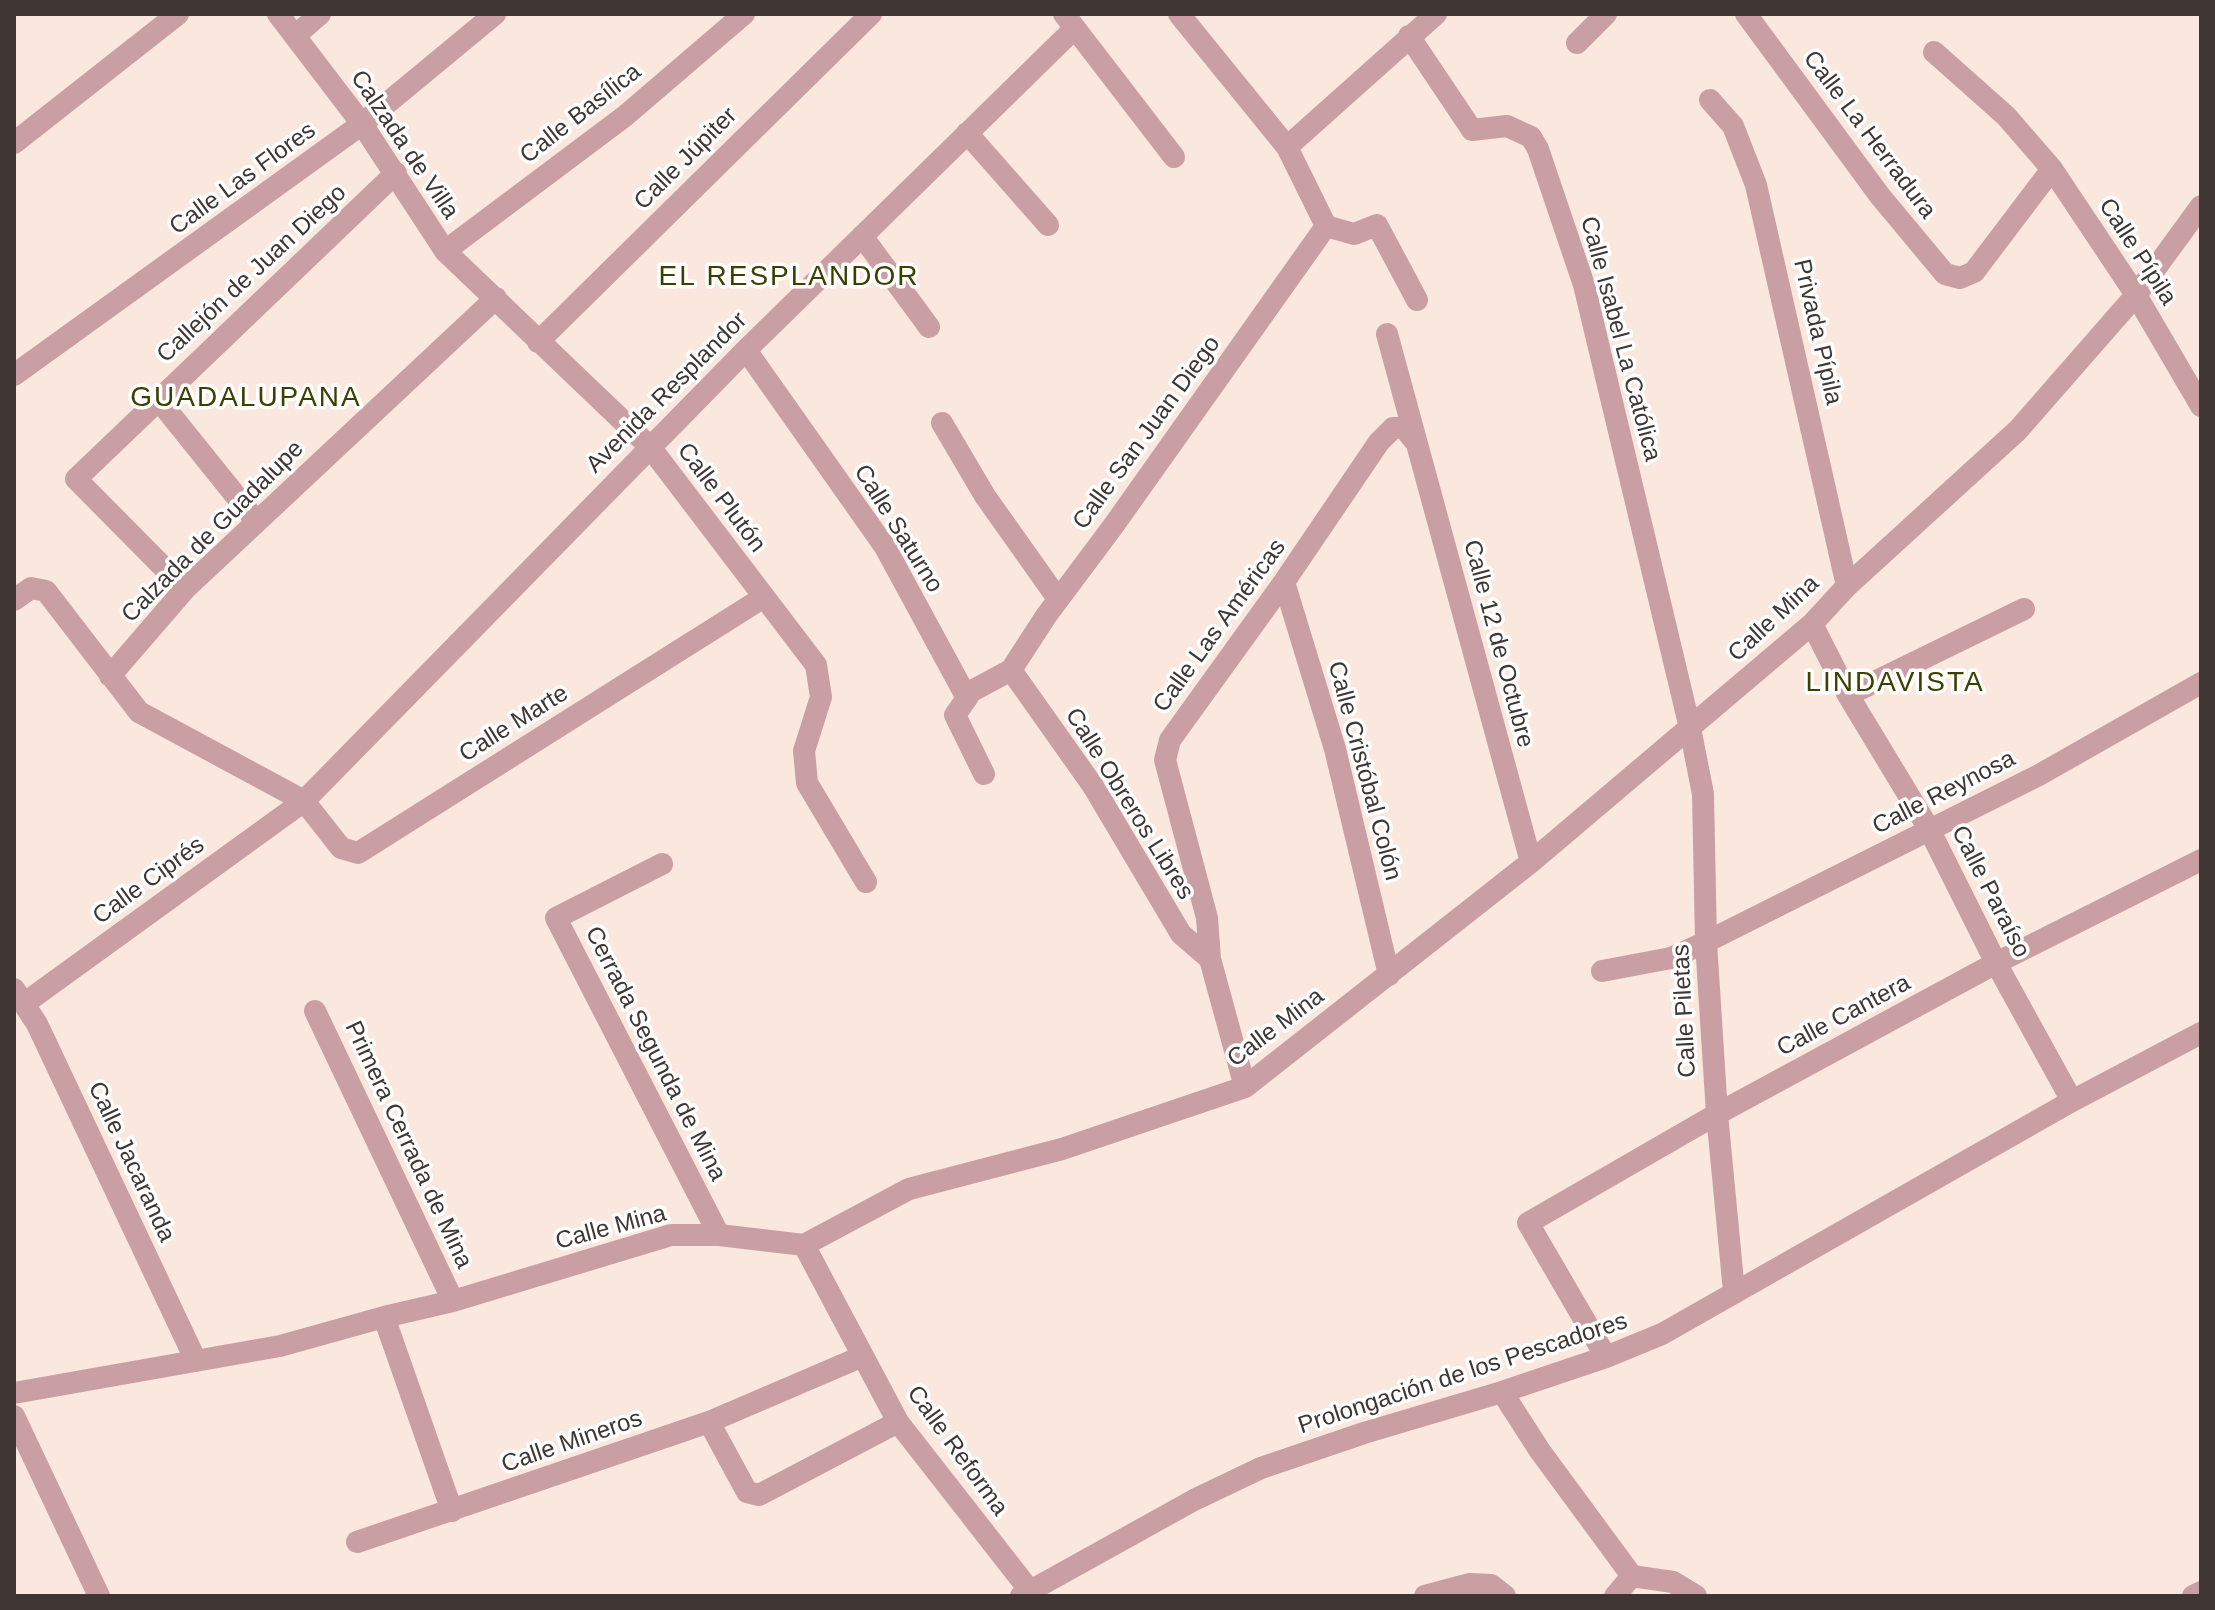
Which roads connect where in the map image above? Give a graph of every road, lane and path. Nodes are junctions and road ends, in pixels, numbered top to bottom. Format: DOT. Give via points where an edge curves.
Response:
graph roads {
  1 [pos="178,14"];
  2 [pos="278,14"];
  3 [pos="320,14"];
  4 [pos="495,14"];
  5 [pos="744,14"];
  6 [pos="871,14"];
  7 [pos="1179,14"];
  8 [pos="1436,14"];
  9 [pos="1606,14"];
  10 [pos="1746,14"];
  11 [pos="1069,22"];
  12 [pos="295,36"];
  13 [pos="1409,36"];
  14 [pos="1577,43"];
  15 [pos="1934,52"];
  16 [pos="1710,100"];
  17 [pos="362,124"];
  18 [pos="967,133"];
  19 [pos="14,143"];
  20 [pos="1287,147"];
  21 [pos="1174,157"];
  22 [pos="2052,169"];
  23 [pos="396,173"];
  24 [pos="2201,206"];
  25 [pos="1048,225"];
  26 [pos="1326,226"];
  27 [pos="862,236"];
  28 [pos="445,251"];
  29 [pos="2136,295"];
  30 [pos="496,298"];
  31 [pos="1417,300"];
  32 [pos="929,327"];
  33 [pos="1387,334"];
  34 [pos="538,342"];
  35 [pos="746,350"];
  36 [pos="14,375"];
  37 [pos="158,399"];
  38 [pos="2201,406"];
  39 [pos="942,423"];
  40 [pos="1414,440"];
  41 [pos="650,447"];
  42 [pos="256,521"];
  43 [pos="1284,582"];
  44 [pos="1847,586"];
  45 [pos="185,589"];
  46 [pos="764,597"];
  47 [pos="1058,599"];
  48 [pos="14,600"];
  49 [pos="2024,609"];
  50 [pos="1812,624"];
  51 [pos="1011,670"];
  52 [pos="110,676"];
  53 [pos="2201,683"];
  54 [pos="1848,695"];
  55 [pos="967,698"];
  56 [pos="1690,728"];
  57 [pos="984,774"];
  58 [pos="304,801"];
  59 [pos="1929,829"];
  60 [pos="2201,860"];
  61 [pos="1531,862"];
  62 [pos="662,864"];
  63 [pos="866,882"];
  64 [pos="1706,942"];
  65 [pos="1210,959"];
  66 [pos="1996,963"];
  67 [pos="1602,971"];
  68 [pos="1389,975"];
  69 [pos="19,996"];
  70 [pos="315,1011"];
  71 [pos="2201,1033"];
  72 [pos="1245,1087"];
  73 [pos="2072,1101"];
  74 [pos="1717,1114"];
  75 [pos="719,1235"];
  76 [pos="804,1245"];
  77 [pos="1734,1292"];
  78 [pos="453,1301"];
  79 [pos="384,1317"];
  80 [pos="863,1356"];
  81 [pos="1606,1357"];
  82 [pos="196,1361"];
  83 [pos="1502,1392"];
  84 [pos="14,1393"];
  85 [pos="14,1416"];
  86 [pos="709,1422"];
  87 [pos="898,1422"];
  88 [pos="452,1511"];
  89 [pos="357,1542"];
  90 [pos="1632,1576"];
  91 [pos="2201,1592"];
  92 [pos="1028,1594"];
  93 [pos="1504,1595"];
  94 [pos="99,1596"];
  95 [pos="1425,1596"];
  96 [pos="1615,1596"];
  97 [pos="1696,1596"];
  98 [pos="2193,1596"];
  1 -- 19 [label="street"];
  2 -- 12 [label="street, Calzada de Villa"];
  3 -- 12 [label="street"];
  4 -- 17 [label="street, Calle Las Flores"];
  5 -- 28 [label="street, Calle Basílica" via="625,116"];
  6 -- 34 [label="street, Calle Júpiter"];
  7 -- 20 [label="street"];
  8 -- 13 [label="street"];
  9 -- 14 [label="street"];
  10 -- 22 [label="street, Calle La Herradura" via="1880,196 1945,274 1960,278 1974,272"];
  11 -- 18 [label="street, Avenida Resplandor"];
  11 -- 21 [label="street"];
  12 -- 17 [label="street, Calzada de Villa"];
  13 -- 20 [label="street"];
  13 -- 56 [label="street, Calle Isabel La Católica" via="1472,130 1507,126 1531,137 1538,149 1584,285"];
  15 -- 22 [label="street" via="2006,116"];
  16 -- 44 [label="street, Privada Pípila" via="1733,126 1756,185"];
  17 -- 23 [label="street, Calzada de Villa"];
  17 -- 36 [label="street, Calle Las Flores"];
  18 -- 25 [label="street"];
  18 -- 27 [label="street, Avenida Resplandor"];
  20 -- 26 [label="street"];
  22 -- 29 [label="street, Calle Pípila"];
  23 -- 28 [label="street, Calzada de Villa"];
  23 -- 37 [label="street, Callejón de Juan Diego"];
  24 -- 29 [label="street, Calle Mina"];
  26 -- 31 [label="street" via="1354,234 1377,225"];
  26 -- 47 [label="street, Calle San Juan Diego"];
  27 -- 32 [label="street"];
  27 -- 35 [label="street, Avenida Resplandor"];
  28 -- 30 [label="street, Calzada de Villa"];
  29 -- 38 [label="street, Calle Pípila"];
  29 -- 44 [label="street, Calle Mina" via="2018,430"];
  30 -- 34 [label="street, Calle Plutón"];
  30 -- 42 [label="street, Calzada de Guadalupe"];
  33 -- 40 [label="street, Calle 12 de Octubre"];
  34 -- 41 [label="street, Calle Plutón"];
  35 -- 41 [label="street, Avenida Resplandor"];
  35 -- 55 [label="street, Calle Saturno" via="885,547"];
  37 -- 42 [label="street"];
  37 -- 45 [label="street, Callejón de Juan Diego" via="76,479"];
  39 -- 47 [label="street" via="985,496"];
  40 -- 43 [label="street, Calle Las Américas" via="1405,429 1386,434"];
  40 -- 61 [label="street, Calle 12 de Octubre"];
  41 -- 46 [label="street, Calle Plutón"];
  41 -- 58 [label="street, Avenida Resplandor"];
  42 -- 45 [label="street, Calzada de Guadalupe"];
  43 -- 65 [label="street, Calle Las Américas" via="1170,740 1165,760 1207,918"];
  43 -- 68 [label="street, Calle Cristóbal Colón" via="1335,749"];
  44 -- 50 [label="street, Calle Mina"];
  45 -- 52 [label="street, Calzada de Guadalupe"];
  46 -- 58 [label="street, Calle Marte" via="358,853 341,848"];
  46 -- 63 [label="street, Calle Plutón" via="816,665 821,697 804,751 807,783"];
  47 -- 51 [label="street, Calle San Juan Diego"];
  48 -- 52 [label="street" via="31,588 46,591"];
  49 -- 54 [label="street"];
  50 -- 54 [label="street, Calle Paraíso"];
  50 -- 56 [label="street, Calle Mina"];
  51 -- 55 [label="street"];
  51 -- 65 [label="street, Calle Obreros Libres" via="1093,786 1181,934"];
  52 -- 58 [label="street" via="139,712"];
  53 -- 59 [label="street, Calle Reynosa" via="2039,775"];
  54 -- 59 [label="street, Calle Paraíso"];
  55 -- 57 [label="street" via="955,715"];
  56 -- 61 [label="street, Calle Mina"];
  56 -- 64 [label="street, Calle Piletas" via="1703,794"];
  58 -- 69 [label="street, Calle Ciprés"];
  59 -- 64 [label="street, Calle Reynosa"];
  59 -- 66 [label="street, Calle Paraíso"];
  60 -- 66 [label="street, Calle Cantera"];
  61 -- 68 [label="street, Calle Mina"];
  62 -- 75 [label="street, Cerrada Segunda de Mina" via="556,918"];
  64 -- 67 [label="street, Calle Reynosa" via="1671,958"];
  64 -- 74 [label="street, Calle Piletas"];
  65 -- 72 [label="street, Calle Las Américas"];
  66 -- 73 [label="street, Calle Paraíso"];
  66 -- 74 [label="street, Calle Cantera"];
  68 -- 72 [label="street, Calle Mina"];
  69 -- 82 [label="street, Calle Jacaranda"];
  70 -- 78 [label="street, Primera Cerrada de Mina"];
  71 -- 73 [label="street, Prolongación de los Pescadores"];
  72 -- 76 [label="street, Calle Mina" via="1062,1149 909,1189"];
  73 -- 77 [label="street, Prolongación de los Pescadores"];
  74 -- 77 [label="street, Calle Piletas"];
  74 -- 81 [label="street, Calle Cantera" via="1528,1223"];
  75 -- 76 [label="street, Calle Mina"];
  75 -- 78 [label="street, Calle Mina" via="671,1235"];
  76 -- 80 [label="street, Calle Reforma"];
  77 -- 81 [label="street, Prolongación de los Pescadores" via="1662,1334"];
  78 -- 79 [label="street, Calle Mina"];
  79 -- 82 [label="street, Calle Mina" via="280,1346"];
  79 -- 88 [label="street"];
  80 -- 86 [label="street, Calle Mineros"];
  80 -- 87 [label="street, Calle Reforma"];
  81 -- 83 [label="street, Prolongación de los Pescadores"];
  82 -- 84 [label="street, Calle Mina"];
  83 -- 90 [label="street"];
  83 -- 92 [label="street, Prolongación de los Pescadores" via="1261,1468"];
  85 -- 94 [label="street"];
  86 -- 87 [label="street" via="747,1492 759,1495"];
  86 -- 88 [label="street, Calle Mineros"];
  87 -- 92 [label="street, Calle Reforma"];
  88 -- 89 [label="street, Calle Mineros"];
  90 -- 96 [label="street"];
  90 -- 97 [label="street" via="1673,1582"];
  91 -- 98 [label="street"];
  93 -- 95 [label="street" via="1491,1585 1470,1584"];
}
